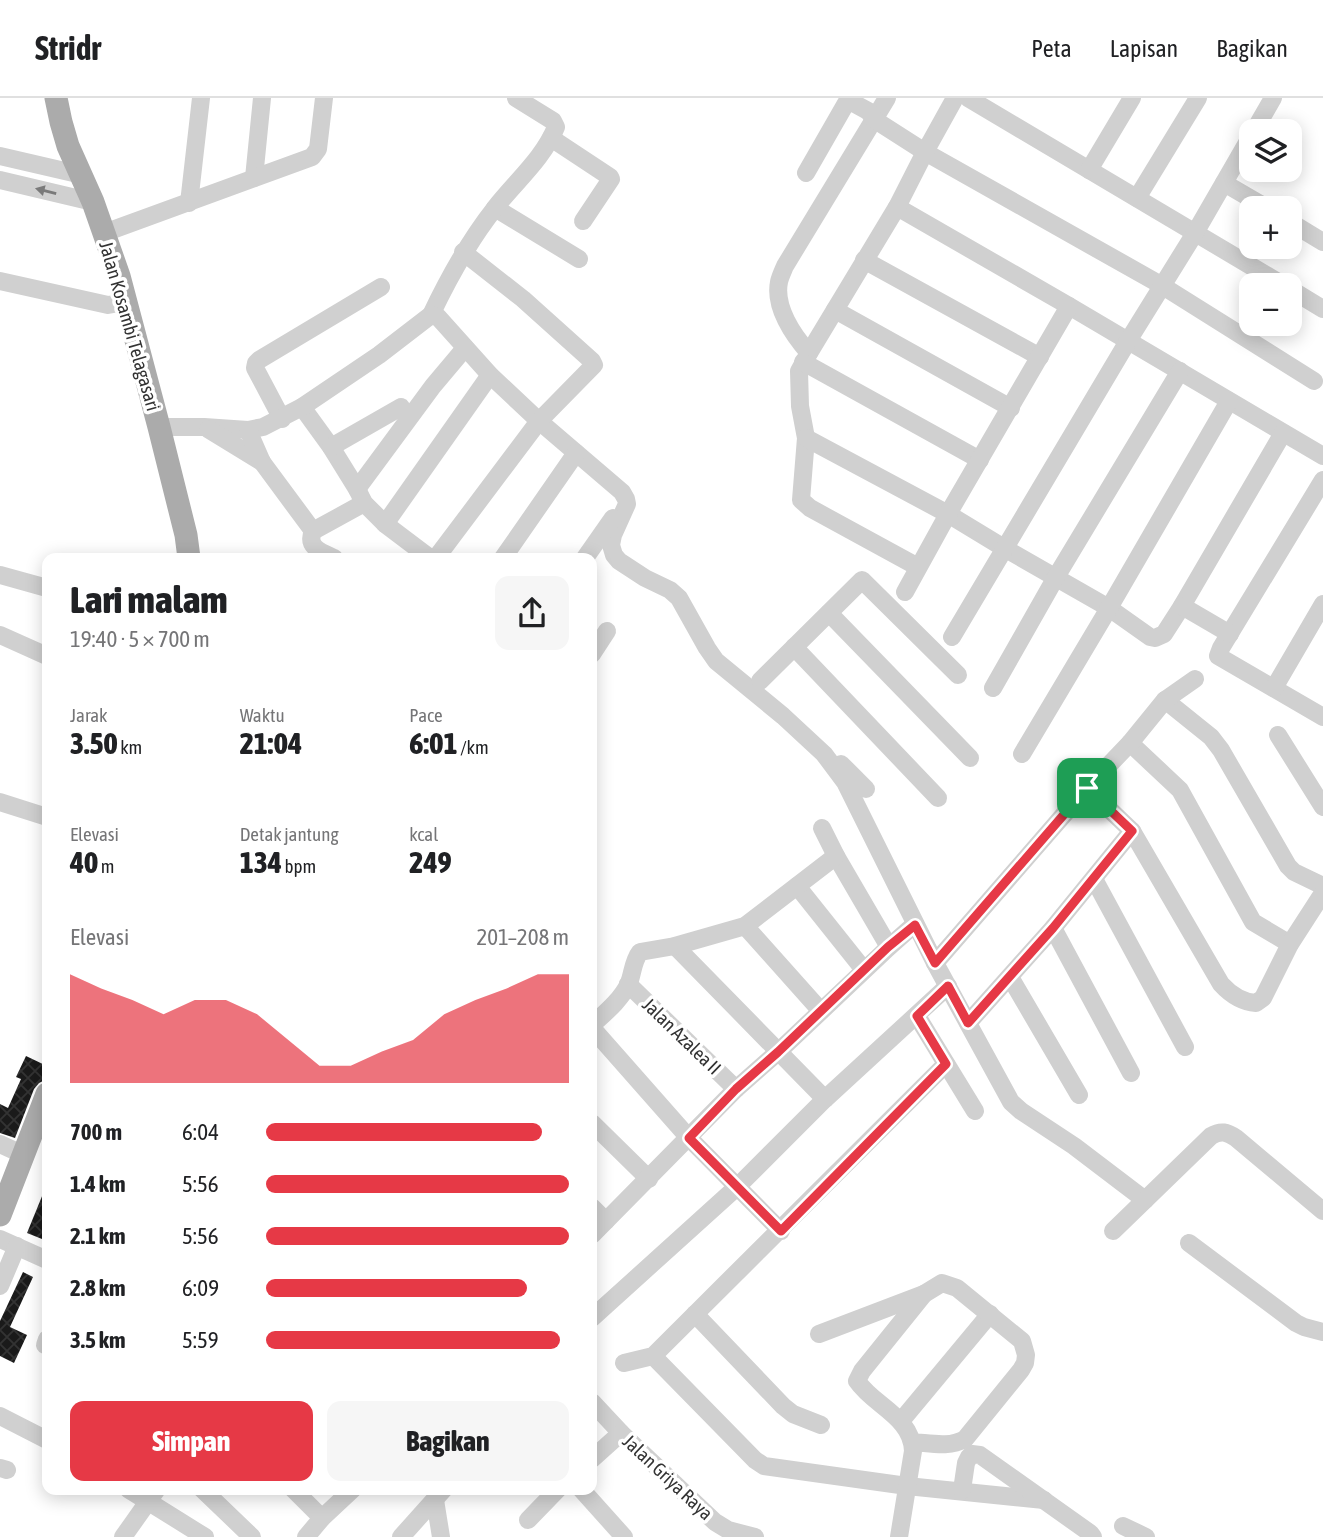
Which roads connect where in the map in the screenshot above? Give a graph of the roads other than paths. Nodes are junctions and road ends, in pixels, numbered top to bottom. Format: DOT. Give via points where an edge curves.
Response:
graph roads {
  1 [pos="56,98"];
  2 [pos="201,98"];
  3 [pos="262,98"];
  4 [pos="324,98"];
  5 [pos="516,98"];
  6 [pos="887,98"];
  7 [pos="955,98"];
  8 [pos="968,98"];
  9 [pos="1132,98"];
  10 [pos="1198,98"];
  11 [pos="1273,98"];
  12 [pos="859,107"];
  13 [pos="1260,119"];
  14 [pos="551,138"];
  15 [pos="925,152"];
  16 [pos="0,156"];
  17 [pos="1239,156"];
  18 [pos="1089,170"];
  19 [pos="806,173"];
  20 [pos="82,176"];
  21 [pos="254,178"];
  22 [pos="0,180"];
  23 [pos="1224,183"];
  24 [pos="1246,196"];
  25 [pos="1137,198"];
  26 [pos="93,202"];
  27 [pos="189,203"];
  28 [pos="897,207"];
  29 [pos="495,208"];
  30 [pos="583,221"];
  31 [pos="1302,229"];
  32 [pos="104,233"];
  33 [pos="1195,233"];
  34 [pos="1323,242"];
  35 [pos="463,252"];
  36 [pos="579,259"];
  37 [pos="864,260"];
  38 [pos="1263,273"];
  39 [pos="0,281"];
  40 [pos="1161,285"];
  41 [pos="381,287"];
  42 [pos="1302,296"];
  43 [pos="125,302"];
  44 [pos="1069,306"];
  45 [pos="1323,309"];
  46 [pos="835,310"];
  47 [pos="431,314"];
  48 [pos="1128,341"];
  49 [pos="465,348"];
  50 [pos="1040,357"];
  51 [pos="806,358"];
  52 [pos="1180,371"];
  53 [pos="490,375"];
  54 [pos="1314,381"];
  55 [pos="1229,401"];
  56 [pos="302,407"];
  57 [pos="401,407"];
  58 [pos="1011,408"];
  59 [pos="282,419"];
  60 [pos="539,421"];
  61 [pos="159,427"];
  62 [pos="204,427"];
  63 [pos="248,430"];
  64 [pos="1283,433"];
  65 [pos="806,438"];
  66 [pos="331,447"];
  67 [pos="576,453"];
  68 [pos="1323,456"];
  69 [pos="980,460"];
  70 [pos="262,462"];
  71 [pos="1323,480"];
  72 [pos="360,496"];
  73 [pos="626,499"];
  74 [pos="948,514"];
  75 [pos="385,524"];
  76 [pos="313,531"];
  77 [pos="1004,548"];
  78 [pos="188,553"];
  79 [pos="323,553"];
  80 [pos="423,553"];
  81 [pos="440,553"];
  82 [pos="506,553"];
  83 [pos="588,553"];
  84 [pos="918,568"];
  85 [pos="0,575"];
  86 [pos="1056,577"];
  87 [pos="42,587"];
  88 [pos="905,592"];
  89 [pos="1323,604"];
  90 [pos="1182,606"];
  91 [pos="1109,608"];
  92 [pos="829,613"];
  93 [pos="607,631"];
  94 [pos="1230,634"];
  95 [pos="0,635"];
  96 [pos="952,637"];
  97 [pos="597,646"];
  98 [pos="794,647"];
  99 [pos="42,654"];
  100 [pos="958,675"];
  101 [pos="1195,679"];
  102 [pos="756,686"];
  103 [pos="993,688"];
  104 [pos="1274,688"];
  105 [pos="1164,700"];
  106 [pos="1323,717"];
  107 [pos="1278,735"];
  108 [pos="1130,743"];
  109 [pos="1022,754"];
  110 [pos="970,758"];
  111 [pos="1087,788"];
  112 [pos="860,795"];
  113 [pos="938,798"];
  114 [pos="0,802"];
  115 [pos="1323,807"];
  116 [pos="42,815"];
  117 [pos="822,828"];
  118 [pos="1132,831"];
  119 [pos="836,856"];
  120 [pos="1094,879"];
  121 [pos="797,886"];
  122 [pos="1323,886"];
  123 [pos="1323,893"];
  124 [pos="915,925"];
  125 [pos="745,926"];
  126 [pos="1053,928"];
  127 [pos="1290,944"];
  128 [pos="675,946"];
  129 [pos="888,947"];
  130 [pos="935,963"];
  131 [pos="864,970"];
  132 [pos="1010,977"];
  133 [pos="628,984"];
  134 [pos="948,986"];
  135 [pos="820,1010"];
  136 [pos="917,1016"];
  137 [pos="597,1021"];
  138 [pos="968,1023"];
  139 [pos="597,1032"];
  140 [pos="1185,1047"];
  141 [pos="778,1052"];
  142 [pos="946,1064"];
  143 [pos="1131,1073"];
  144 [pos="736,1089"];
  145 [pos="1079,1095"];
  146 [pos="825,1099"];
  147 [pos="42,1107"];
  148 [pos="975,1111"];
  149 [pos="597,1128"];
  150 [pos="689,1138"];
  151 [pos="0,1144"];
  152 [pos="24,1155"];
  153 [pos="649,1179"];
  154 [pos="738,1186"];
  155 [pos="1145,1200"];
  156 [pos="1323,1211"];
  157 [pos="597,1212"];
  158 [pos="0,1215"];
  159 [pos="606,1221"];
  160 [pos="597,1230"];
  161 [pos="781,1231"];
  162 [pos="1112,1231"];
  163 [pos="0,1239"];
  164 [pos="1189,1243"];
  165 [pos="17,1246"];
  166 [pos="42,1258"];
  167 [pos="0,1286"];
  168 [pos="924,1294"];
  169 [pos="597,1313"];
  170 [pos="695,1314"];
  171 [pos="990,1314"];
  172 [pos="1323,1332"];
  173 [pos="819,1334"];
  174 [pos="653,1356"];
  175 [pos="624,1363"];
  176 [pos="597,1407"];
  177 [pos="0,1416"];
  178 [pos="901,1421"];
  179 [pos="821,1425"];
  180 [pos="621,1433"];
  181 [pos="42,1437"];
  182 [pos="912,1442"];
  183 [pos="597,1455"];
  184 [pos="907,1486"];
  185 [pos="962,1490"];
  186 [pos="208,1495"];
  187 [pos="299,1495"];
  188 [pos="347,1495"];
  189 [pos="439,1495"];
  190 [pos="440,1495"];
  191 [pos="552,1495"];
  192 [pos="586,1495"];
  193 [pos="153,1496"];
  194 [pos="1044,1500"];
  195 [pos="322,1518"];
  196 [pos="528,1520"];
  197 [pos="1122,1525"];
  198 [pos="123,1537"];
  199 [pos="205,1537"];
  200 [pos="252,1537"];
  201 [pos="306,1537"];
  202 [pos="401,1537"];
  203 [pos="441,1537"];
  204 [pos="624,1537"];
  205 [pos="755,1537"];
  206 [pos="899,1537"];
  207 [pos="1093,1537"];
  208 [pos="1146,1537"];
  1 -- 20 [label="main road, Jalan Kosambi Telagasari" via="68,146"];
  2 -- 27 [label="street"];
  3 -- 21 [label="street"];
  4 -- 21 [label="street" via="316,153"];
  5 -- 14 [label="street" via="554,121"];
  6 -- 12 [label="street"];
  7 -- 15 [label="street"];
  8 -- 18 [label="street"];
  9 -- 18 [label="street"];
  10 -- 25 [label="street"];
  11 -- 13 [label="street"];
  12 -- 15 [label="street"];
  12 -- 19 [label="street"];
  12 -- 51 [label="street" via="779,281 786,320"];
  14 -- 29 [label="street"];
  14 -- 30 [label="street" via="611,179"];
  15 -- 28 [label="street"];
  15 -- 40 [label="street"];
  16 -- 20 [label="street"];
  17 -- 23 [label="street"];
  18 -- 25 [label="street"];
  20 -- 26 [label="main road, Jalan Kosambi Telagasari"];
  21 -- 27 [label="street"];
  26 -- 22 [label="street, one-way"];
  23 -- 24 [label="street"];
  23 -- 33 [label="street"];
  25 -- 33 [label="street"];
  26 -- 32 [label="main road, Jalan Kosambi Telagasari"];
  27 -- 32 [label="street"];
  28 -- 37 [label="street"];
  28 -- 44 [label="street"];
  29 -- 35 [label="street"];
  29 -- 36 [label="street"];
  31 -- 34 [label="street"];
  32 -- 43 [label="main road, Jalan Kosambi Telagasari"];
  33 -- 38 [label="street"];
  33 -- 40 [label="street"];
  35 -- 47 [label="street"];
  35 -- 60 [label="street" via="594,364"];
  37 -- 46 [label="street"];
  37 -- 50 [label="street"];
  39 -- 43 [label="street" via="108,305"];
  40 -- 48 [label="street"];
  40 -- 54 [label="street"];
  41 -- 59 [label="street" via="256,363"];
  42 -- 45 [label="street"];
  43 -- 61 [label="main road, Jalan Kosambi Telagasari"];
  44 -- 48 [label="street"];
  44 -- 50 [label="street"];
  46 -- 51 [label="street"];
  46 -- 58 [label="street"];
  47 -- 49 [label="street"];
  47 -- 56 [label="street"];
  48 -- 52 [label="street"];
  48 -- 77 [label="street"];
  49 -- 53 [label="street"];
  49 -- 72 [label="street" via="433,386"];
  50 -- 58 [label="street"];
  51 -- 65 [label="street" via="799,384"];
  51 -- 69 [label="street"];
  52 -- 55 [label="street"];
  52 -- 86 [label="street"];
  53 -- 60 [label="street"];
  53 -- 75 [label="street"];
  55 -- 64 [label="street"];
  55 -- 91 [label="street"];
  56 -- 59 [label="street"];
  56 -- 66 [label="street"];
  57 -- 66 [label="street"];
  58 -- 69 [label="street"];
  59 -- 63 [label="street"];
  60 -- 67 [label="street"];
  60 -- 81 [label="street"];
  61 -- 62 [label="street"];
  61 -- 78 [label="main road, Jalan Kosambi Telagasari"];
  62 -- 63 [label="street"];
  62 -- 70 [label="street"];
  63 -- 70 [label="street"];
  64 -- 68 [label="street"];
  64 -- 90 [label="street"];
  65 -- 74 [label="street"];
  65 -- 84 [label="street" via="802,500"];
  66 -- 72 [label="street"];
  67 -- 73 [label="street"];
  67 -- 82 [label="street"];
  69 -- 74 [label="street"];
  70 -- 76 [label="street"];
  71 -- 94 [label="street"];
  72 -- 75 [label="street"];
  72 -- 76 [label="street"];
  73 -- 83 [label="street"];
  73 -- 102 [label="street" via="613,535 614,555 674,594 716,661"];
  74 -- 77 [label="street"];
  74 -- 84 [label="street"];
  75 -- 80 [label="street"];
  76 -- 79 [label="street" via="311,544"];
  77 -- 86 [label="street"];
  77 -- 96 [label="street"];
  84 -- 88 [label="street"];
  85 -- 87 [label="street"];
  86 -- 91 [label="street"];
  86 -- 103 [label="street"];
  89 -- 104 [label="street"];
  90 -- 91 [label="street" via="1164,634 1155,638"];
  90 -- 94 [label="street"];
  91 -- 109 [label="street"];
  92 -- 98 [label="street"];
  92 -- 100 [label="street" via="862,580"];
  92 -- 110 [label="street"];
  93 -- 97 [label="street"];
  94 -- 104 [label="street" via="1218,656"];
  95 -- 99 [label="street"];
  98 -- 102 [label="street"];
  98 -- 113 [label="street"];
  101 -- 105 [label="street"];
  102 -- 112 [label="street"];
  102 -- 112 [label="street"];
  104 -- 106 [label="street"];
  105 -- 108 [label="street"];
  105 -- 122 [label="street" via="1212,737 1288,866"];
  107 -- 115 [label="street"];
  108 -- 111 [label="street"];
  108 -- 127 [label="street" via="1180,790 1253,922"];
  111 -- 118 [label="street"];
  111 -- 130 [label="street"];
  112 -- 124 [label="street"];
  114 -- 116 [label="street"];
  117 -- 119 [label="street"];
  118 -- 120 [label="street"];
  118 -- 127 [label="street" via="1227,991 1244,1001 1260,1001"];
  119 -- 121 [label="street"];
  119 -- 129 [label="street"];
  120 -- 126 [label="street"];
  120 -- 140 [label="street"];
  121 -- 125 [label="street"];
  121 -- 131 [label="street"];
  123 -- 127 [label="street"];
  124 -- 129 [label="street"];
  124 -- 130 [label="street"];
  125 -- 128 [label="street"];
  125 -- 135 [label="street"];
  126 -- 132 [label="street"];
  126 -- 143 [label="street"];
  128 -- 133 [label="street" via="640,952"];
  128 -- 141 [label="street"];
  129 -- 131 [label="street"];
  130 -- 134 [label="street"];
  131 -- 135 [label="street"];
  132 -- 138 [label="street"];
  132 -- 145 [label="street"];
  133 -- 137 [label="street"];
  133 -- 144 [label="street, Jalan Azalea II"];
  134 -- 136 [label="street"];
  134 -- 138 [label="street"];
  135 -- 141 [label="street"];
  136 -- 142 [label="street"];
  136 -- 146 [label="street"];
  138 -- 155 [label="street" via="1011,1102"];
  139 -- 150 [label="street"];
  141 -- 144 [label="street"];
  141 -- 146 [label="street"];
  142 -- 148 [label="street"];
  142 -- 161 [label="street"];
  144 -- 150 [label="street"];
  146 -- 154 [label="street"];
  147 -- 152 [label="main road"];
  149 -- 153 [label="street"];
  150 -- 153 [label="street"];
  150 -- 154 [label="street"];
  151 -- 152 [label="street"];
  152 -- 158 [label="main road"];
  153 -- 159 [label="street"];
  154 -- 161 [label="street"];
  154 -- 169 [label="street"];
  155 -- 156 [label="street" via="1211,1136 1224,1132"];
  155 -- 162 [label="street"];
  157 -- 159 [label="street"];
  159 -- 160 [label="street"];
  161 -- 170 [label="street"];
  163 -- 165 [label="street"];
  164 -- 172 [label="street" via="1296,1323"];
  165 -- 166 [label="street"];
  165 -- 167 [label="street"];
  168 -- 171 [label="street" via="948,1284"];
  168 -- 173 [label="street"];
  168 -- 178 [label="street" via="857,1381"];
  170 -- 174 [label="street"];
  170 -- 179 [label="street" via="783,1406"];
  171 -- 178 [label="street"];
  171 -- 182 [label="street" via="1022,1340 1026,1355 1021,1370 965,1439 950,1444"];
  174 -- 175 [label="street"];
  174 -- 184 [label="street" via="761,1465"];
  176 -- 180 [label="street, Jalan Griya Raya"];
  177 -- 181 [label="street"];
  178 -- 182 [label="street"];
  180 -- 183 [label="street"];
  180 -- 205 [label="street, Jalan Griya Raya" via="715,1522"];
  182 -- 184 [label="street"];
  184 -- 185 [label="street"];
  184 -- 206 [label="street"];
  185 -- 194 [label="street"];
  185 -- 194 [label="street" via="967,1459 976,1454"];
  186 -- 200 [label="street"];
  187 -- 195 [label="street"];
  188 -- 195 [label="street"];
  189 -- 202 [label="street"];
  190 -- 203 [label="street"];
  191 -- 196 [label="street"];
  192 -- 204 [label="street"];
  193 -- 198 [label="street"];
  193 -- 199 [label="street"];
  194 -- 207 [label="street"];
  195 -- 201 [label="street"];
  197 -- 208 [label="street"];
}
